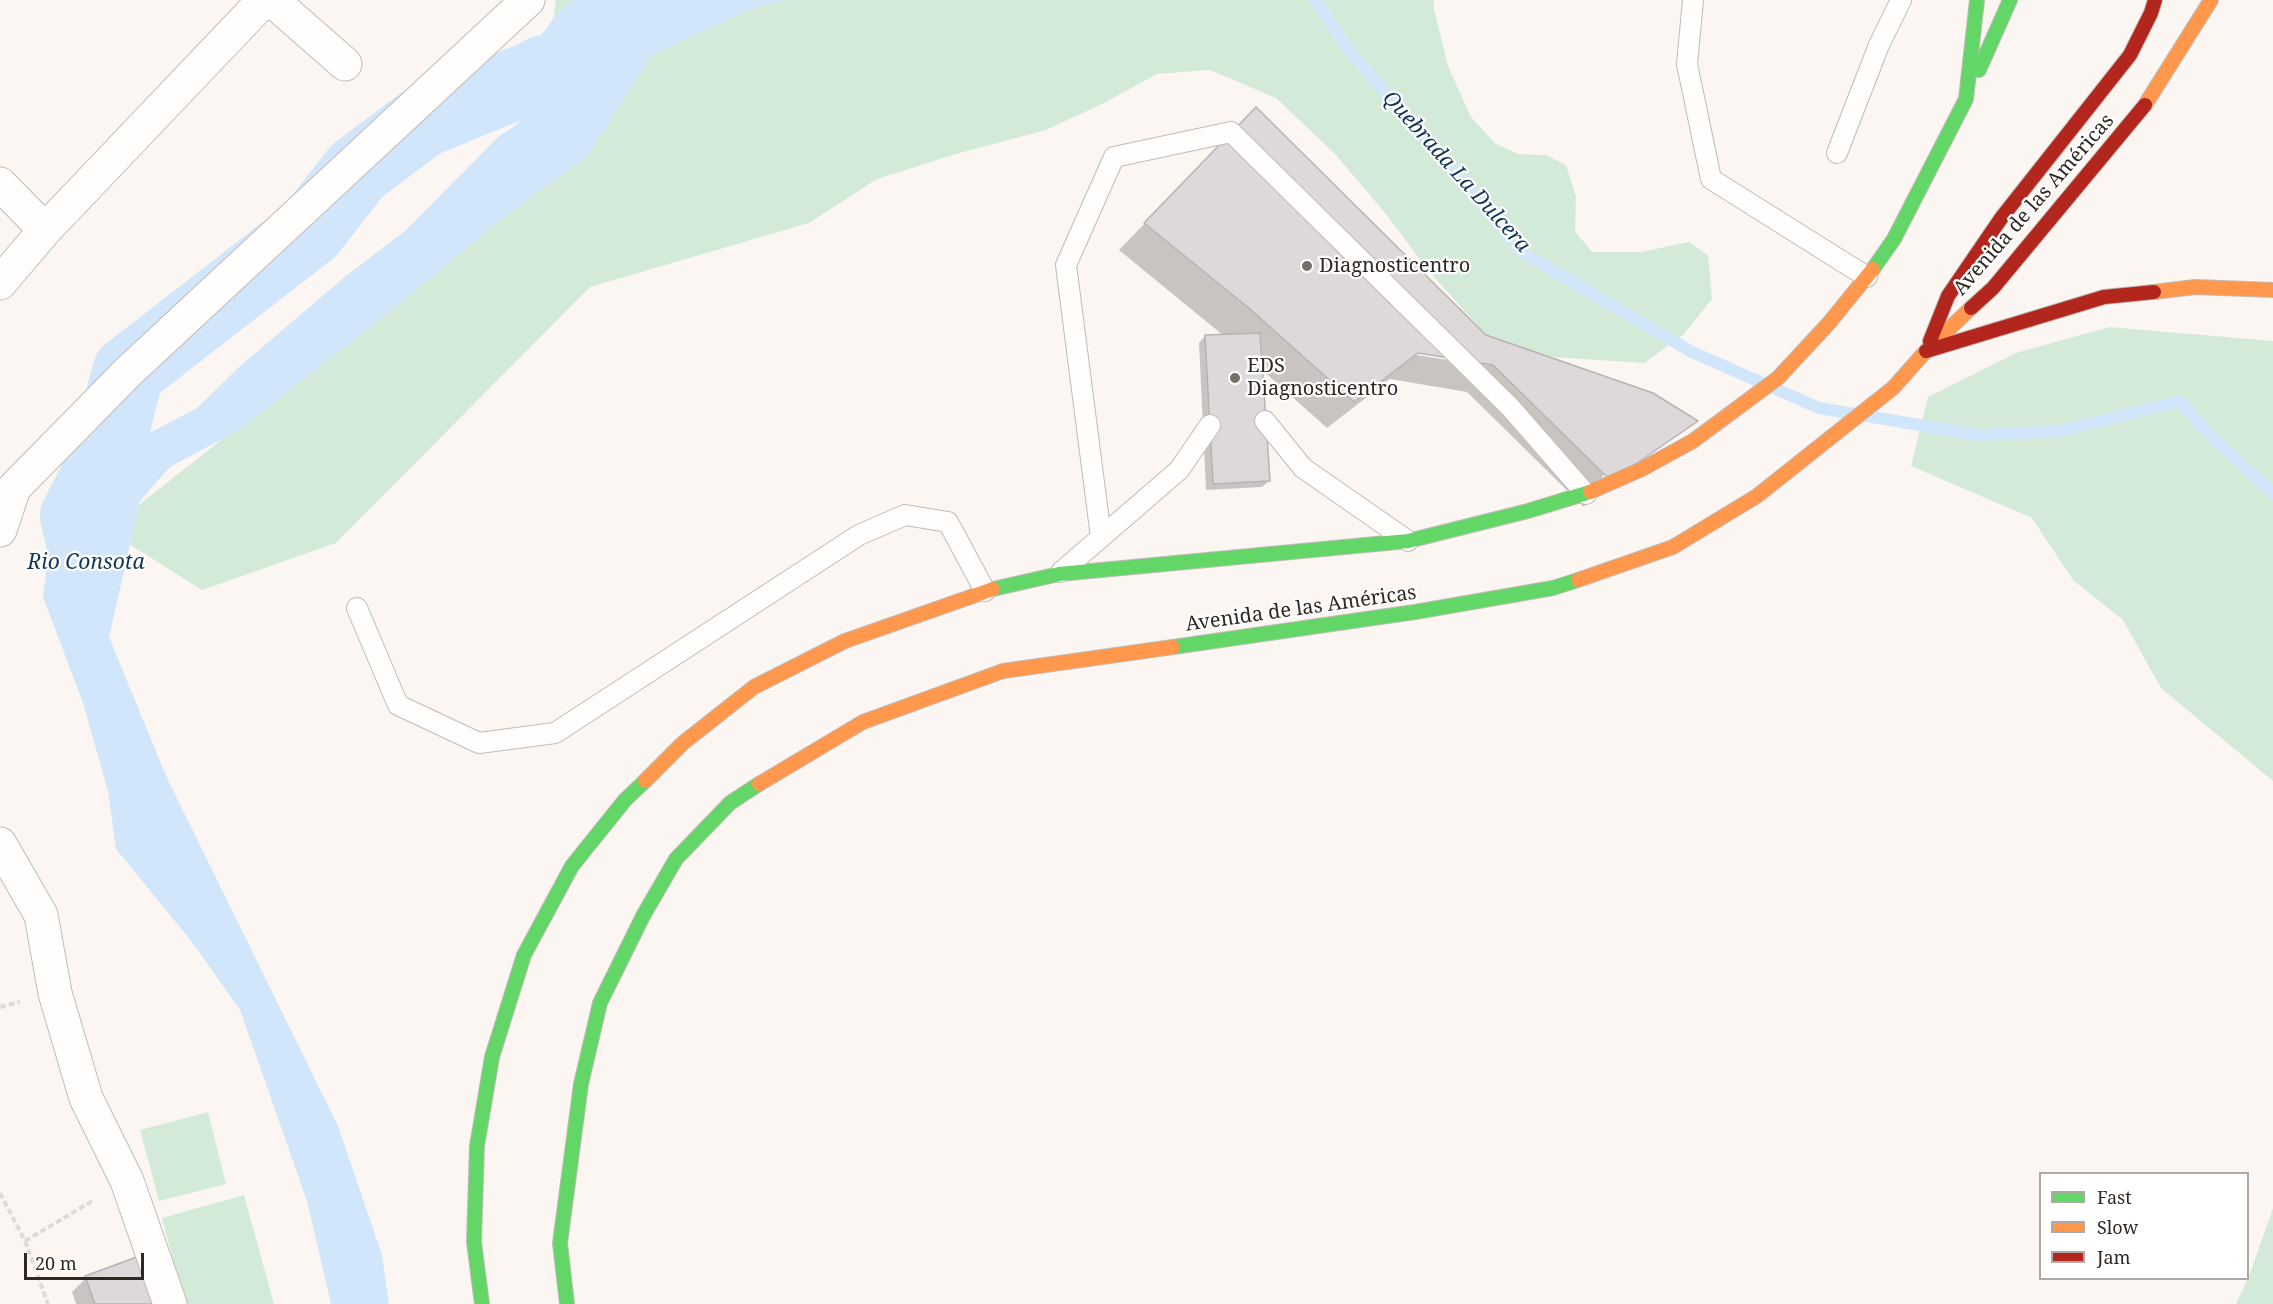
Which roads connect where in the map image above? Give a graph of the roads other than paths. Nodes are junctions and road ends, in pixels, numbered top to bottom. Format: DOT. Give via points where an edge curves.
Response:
graph roads {
  1 [pos="264,0"];
  2 [pos="272,0"];
  3 [pos="528,0"];
  4 [pos="1693,0"];
  5 [pos="1900,0"];
  6 [pos="1977,0"];
  7 [pos="2010,0"];
  8 [pos="2155,0"];
  9 [pos="2211,0"];
  10 [pos="345,64"];
  11 [pos="1966,99"];
  12 [pos="1837,153"];
  13 [pos="0,184"];
  14 [pos="45,230"];
  15 [pos="1867,277"];
  16 [pos="0,283"];
  17 [pos="2273,290"];
  18 [pos="1926,351"];
  19 [pos="1265,421"];
  20 [pos="1209,425"];
  21 [pos="1586,494"];
  22 [pos="0,530"];
  23 [pos="1101,537"];
  24 [pos="1408,541"];
  25 [pos="1059,574"];
  26 [pos="985,591"];
  27 [pos="357,608"];
  28 [pos="0,844"];
  29 [pos="170,1304"];
  30 [pos="482,1304"];
  31 [pos="567,1304"];
  1 -- 14 [label="street"];
  2 -- 10 [label="street"];
  3 -- 22 [label="street" via="128,372 14,488"];
  4 -- 15 [label="lane" via="1687,64 1711,179"];
  5 -- 12 [label="lane"];
  6 -- 11 [label="main road"];
  7 -- 11 [label="main road"];
  8 -- 18 [label="main road" via="2130,55 2002,217 1948,296"];
  9 -- 18 [label="main road, Avenida de las Américas" via="2149,100 1993,288"];
  11 -- 15 [label="main road" via="1894,238"];
  13 -- 14 [label="street"];
  14 -- 16 [label="street"];
  15 -- 21 [label="main road" via="1778,378 1693,441"];
  17 -- 18 [label="main road" via="2195,287 2104,297"];
  18 -- 31 [label="main road, Avenida de las Américas" via="1893,388 1757,496 1673,547 1553,588 1415,612 1003,671 863,722 730,803 675,859 600,1003 581,1084 560,1243"];
  19 -- 24 [label="lane" via="1304,468"];
  20 -- 23 [label="lane" via="1179,470"];
  21 -- 23 [label="lane" via="1510,407 1231,132 1114,157 1066,265"];
  21 -- 24 [label="main road"];
  23 -- 25 [label="lane"];
  24 -- 25 [label="main road"];
  25 -- 26 [label="main road"];
  26 -- 27 [label="lane" via="948,522 905,515 858,535 555,733 479,742 398,705"];
  26 -- 30 [label="main road" via="845,641 754,687 683,743 625,800 572,866 524,955 492,1057 477,1146 474,1242"];
  28 -- 29 [label="street" via="41,915 55,993 86,1098 127,1181"];
}
